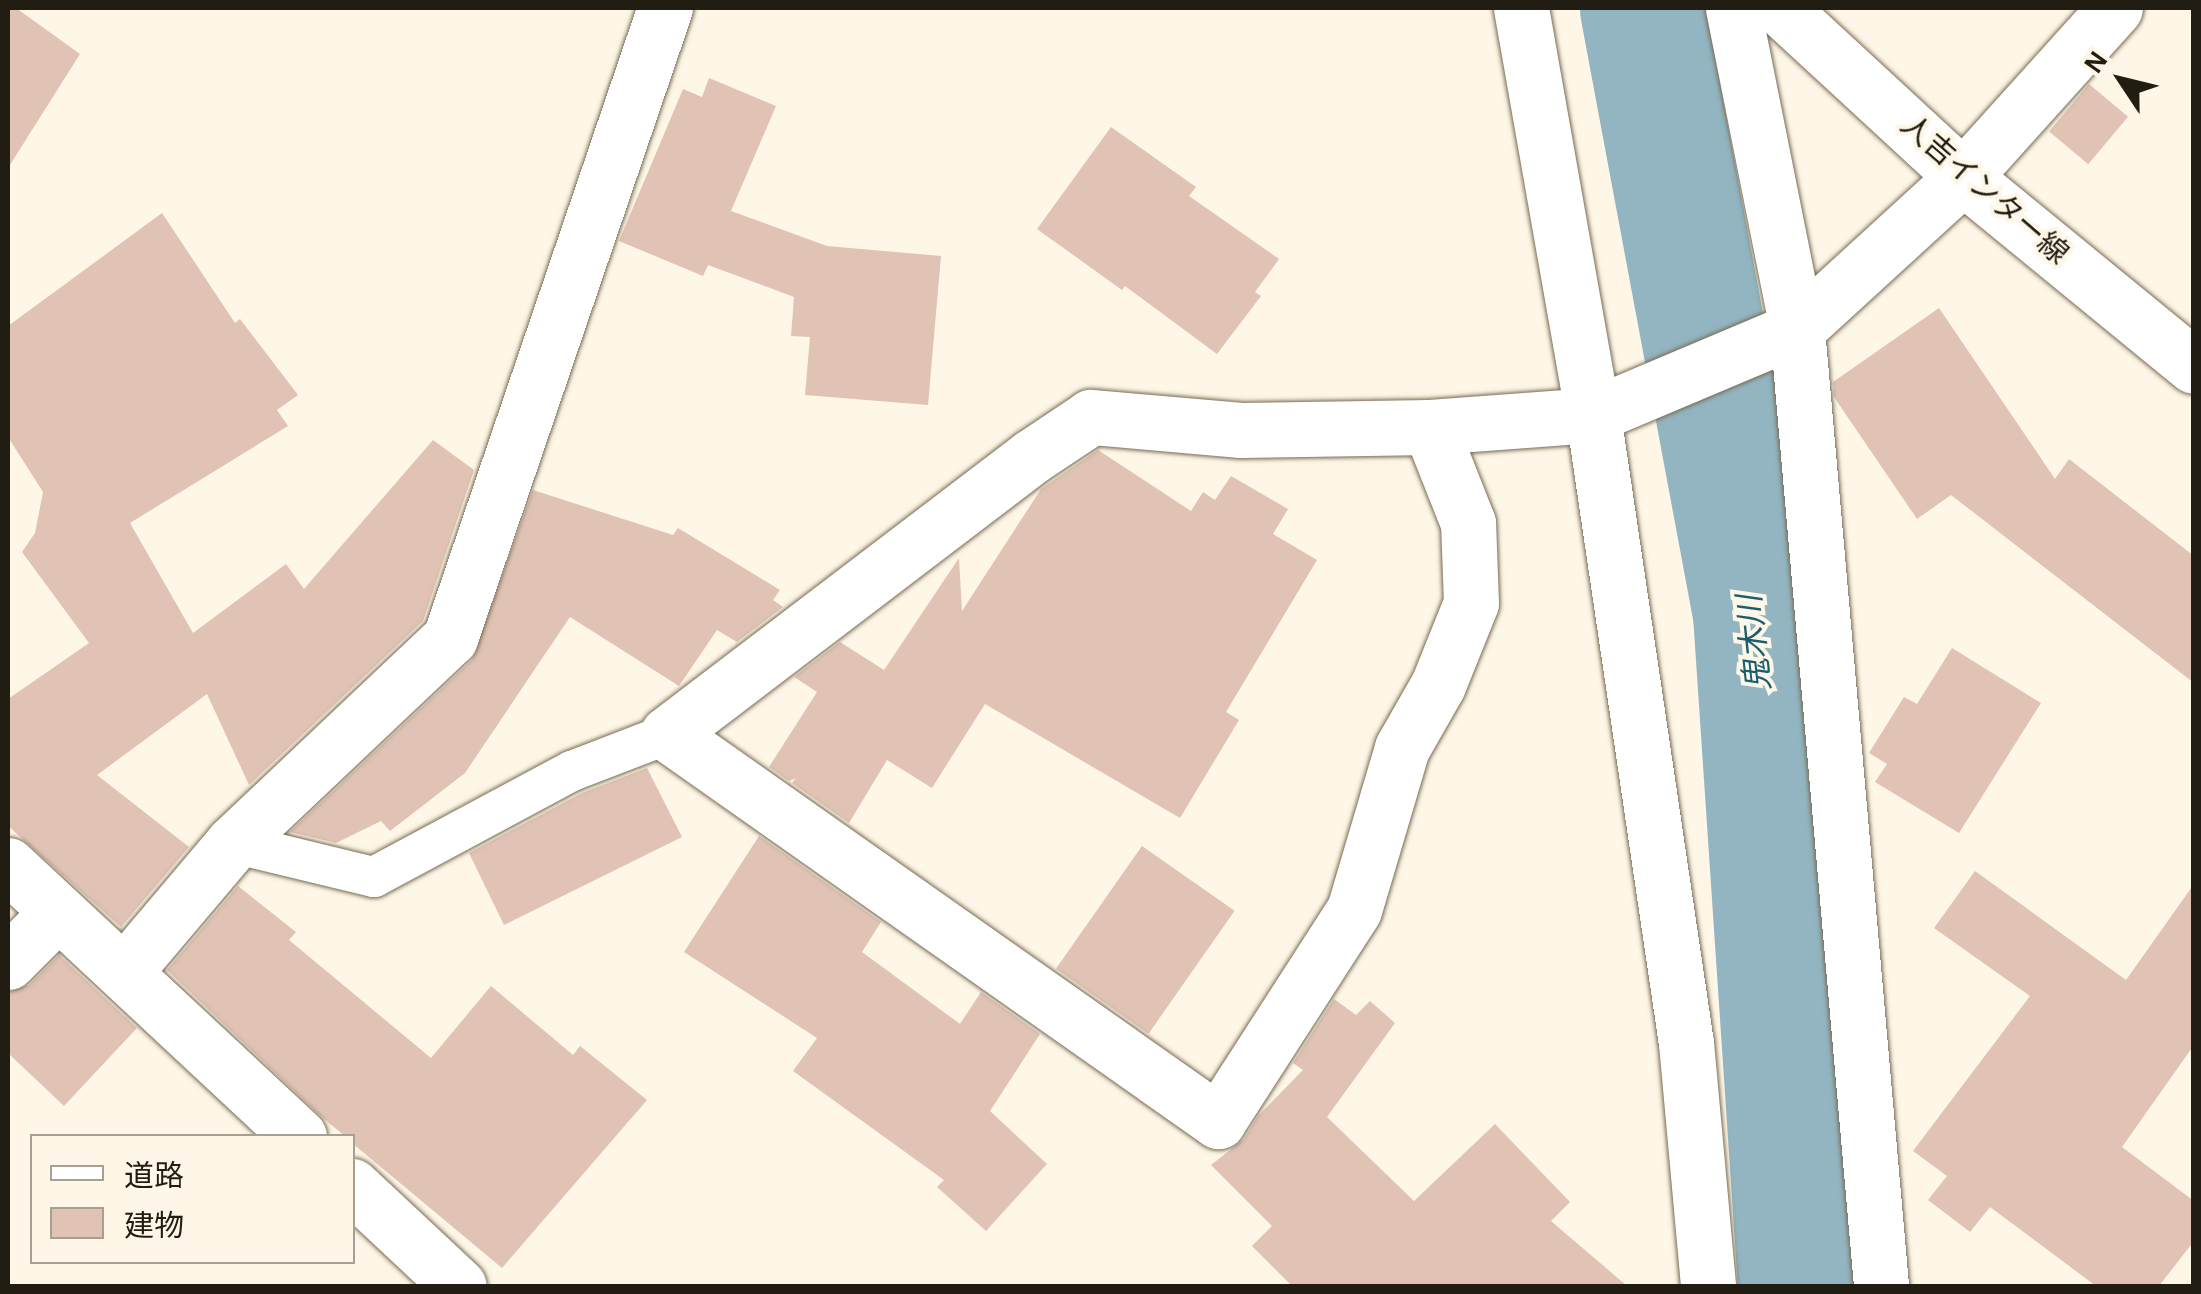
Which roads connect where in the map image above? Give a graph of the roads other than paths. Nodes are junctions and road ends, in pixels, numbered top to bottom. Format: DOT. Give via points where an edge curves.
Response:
graph roads {
  1 [pos="665,8"];
  2 [pos="1521,8"];
  3 [pos="1732,8"];
  4 [pos="1780,8"];
  5 [pos="2114,8"];
  6 [pos="1964,177"];
  7 [pos="1796,328"];
  8 [pos="2194,366"];
  9 [pos="1593,415"];
  10 [pos="1430,427"];
  11 [pos="668,734"];
  12 [pos="233,843"];
  13 [pos="8,865"];
  14 [pos="57,913"];
  15 [pos="8,962"];
  16 [pos="124,972"];
  17 [pos="297,1134"];
  18 [pos="355,1189"];
  19 [pos="459,1286"];
  20 [pos="1708,1286"];
  21 [pos="1881,1286"];
  1 -- 12 [label="street" via="450,638"];
  2 -- 9 [label="street"];
  3 -- 7 [label="street"];
  4 -- 6 [label="street, 人吉インター線"];
  5 -- 6 [label="street"];
  6 -- 7 [label="street"];
  6 -- 8 [label="street, 人吉インター線"];
  7 -- 9 [label="street"];
  7 -- 21 [label="street"];
  9 -- 10 [label="street"];
  9 -- 20 [label="street" via="1686,1042"];
  10 -- 11 [label="street" via="1242,430 1091,417"];
  10 -- 11 [label="street" via="1468,523 1470,603 1438,686 1402,748 1354,910 1218,1121"];
  11 -- 12 [label="lane" via="572,771 374,877"];
  12 -- 16 [label="street"];
  13 -- 14 [label="street"];
  14 -- 15 [label="street"];
  14 -- 16 [label="street"];
  16 -- 17 [label="street"];
  18 -- 19 [label="street"];
}
